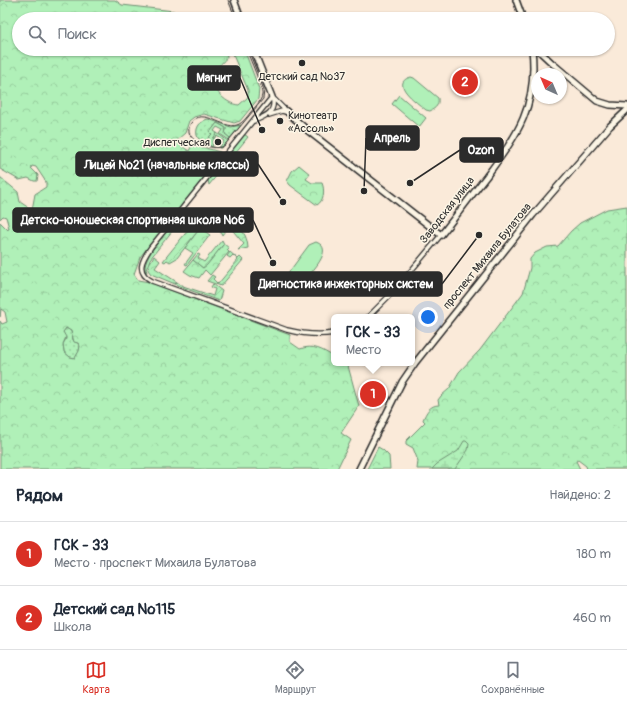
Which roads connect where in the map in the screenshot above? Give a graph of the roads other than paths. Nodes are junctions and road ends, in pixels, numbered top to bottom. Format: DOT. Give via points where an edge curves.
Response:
graph roads {
  1 [pos="234,0"];
  2 [pos="516,0"];
  3 [pos="238,12"];
  4 [pos="520,12"];
  5 [pos="256,56"];
  6 [pos="533,56"];
  7 [pos="534,56"];
  8 [pos="545,56"];
  9 [pos="533,59"];
  10 [pos="272,97"];
  11 [pos="627,106"];
  12 [pos="627,110"];
  13 [pos="286,111"];
  14 [pos="264,117"];
  15 [pos="253,121"];
  16 [pos="440,235"];
  17 [pos="371,314"];
  18 [pos="331,333"];
  19 [pos="415,363"];
  20 [pos="413,366"];
  21 [pos="359,469"];
  1 -- 3 [label="street"];
  2 -- 4 [label="street"];
  5 -- 10 [label="street"];
  6 -- 9 [label="street, Заводская улица"];
  7 -- 9 [label="street"];
  8 -- 11 [label="street" via="596,101"];
  9 -- 16 [label="street, Заводская улица" via="532,88 521,126 503,154"];
  10 -- 13 [label="street"];
  10 -- 14 [label="street" via="273,107"];
  10 -- 15 [label="street"];
  12 -- 19 [label="street, проспект Михаила Булатова" via="533,215"];
  13 -- 14 [label="street"];
  13 -- 16 [label="street"];
  14 -- 15 [label="street"];
  15 -- 18 [label="street" via="150,247 142,261 142,270 152,281 287,330 305,335"];
  16 -- 17 [label="street, Заводская улица" via="395,290"];
  20 -- 21 [label="street, проспект Михаила Булатова" via="402,382"];
}
